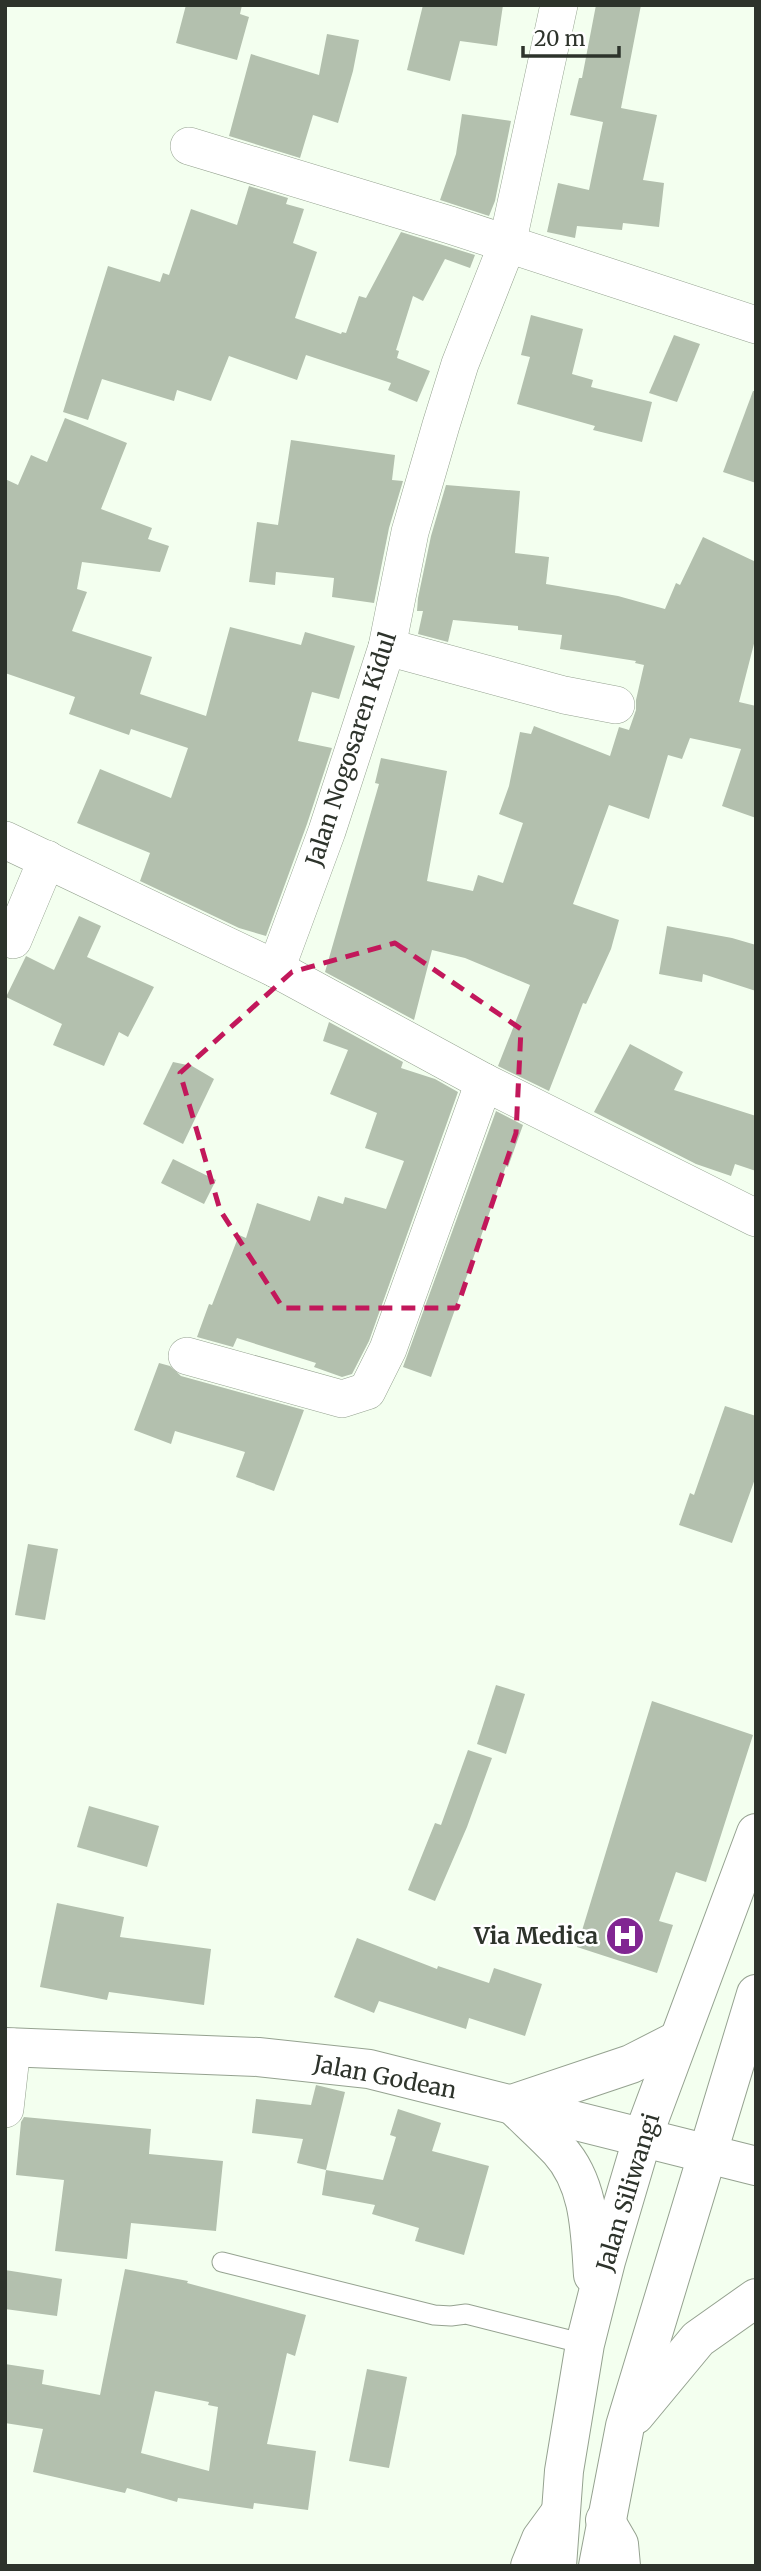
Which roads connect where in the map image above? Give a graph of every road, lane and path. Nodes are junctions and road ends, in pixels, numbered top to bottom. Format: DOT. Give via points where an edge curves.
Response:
graph roads {
  1 [pos="559,5"];
  2 [pos="189,146"];
  3 [pos="507,244"];
  4 [pos="756,325"];
  5 [pos="387,647"];
  6 [pos="616,705"];
  7 [pos="5,840"];
  8 [pos="47,859"];
  9 [pos="13,940"];
  10 [pos="276,970"];
  11 [pos="484,1082"];
  12 [pos="756,1218"];
  13 [pos="187,1356"];
  14 [pos="756,1833"];
  15 [pos="756,1994"];
  16 [pos="678,2040"];
  17 [pos="8,2047"];
  18 [pos="512,2104"];
  19 [pos="5,2109"];
  20 [pos="643,2136"];
  21 [pos="708,2152"];
  22 [pos="756,2166"];
  23 [pos="222,2262"];
  24 [pos="756,2298"];
  25 [pos="595,2302"];
  26 [pos="585,2344"];
  27 [pos="625,2426"];
  28 [pos="560,2513"];
  29 [pos="605,2520"];
  30 [pos="530,2566"];
  31 [pos="558,2566"];
  32 [pos="598,2566"];
  33 [pos="621,2566"];
  1 -- 3 [label="street, Jalan Nogosaren Kidul"];
  2 -- 3 [label="street"];
  3 -- 4 [label="street"];
  3 -- 5 [label="street, Jalan Nogosaren Kidul" via="441,425 410,532"];
  5 -- 6 [label="street"];
  5 -- 10 [label="street, Jalan Nogosaren Kidul"];
  7 -- 8 [label="street"];
  8 -- 9 [label="street"];
  8 -- 10 [label="street"];
  10 -- 11 [label="street"];
  11 -- 12 [label="street"];
  11 -- 13 [label="street" via="388,1349 367,1391 342,1399"];
  14 -- 16 [label="main road, Jalan Siliwangi"];
  15 -- 21 [label="main road"];
  16 -- 18 [label="main road" via="631,2064"];
  16 -- 20 [label="main road, Jalan Siliwangi"];
  17 -- 18 [label="main road, Jalan Godean" via="300,2061 369,2069"];
  17 -- 19 [label="street"];
  18 -- 20 [label="main road, Jalan Godean"];
  18 -- 25 [label="main road" via="561,2152 578,2179 587,2209"];
  20 -- 21 [label="main road, Jalan Godean"];
  20 -- 25 [label="main road, Jalan Siliwangi"];
  21 -- 22 [label="main road, Jalan Godean"];
  21 -- 27 [label="main road"];
  23 -- 26 [label="lane" via="434,2315 466,2314"];
  24 -- 27 [label="main road" via="698,2339"];
  25 -- 26 [label="main road, Jalan Siliwangi"];
  26 -- 28 [label="main road, Jalan Siliwangi"];
  27 -- 29 [label="main road"];
  28 -- 30 [label="main road" via="541,2539"];
  28 -- 31 [label="main road, Jalan Siliwangi"];
  29 -- 32 [label="main road"];
  29 -- 33 [label="main road" via="619,2544"];
}
